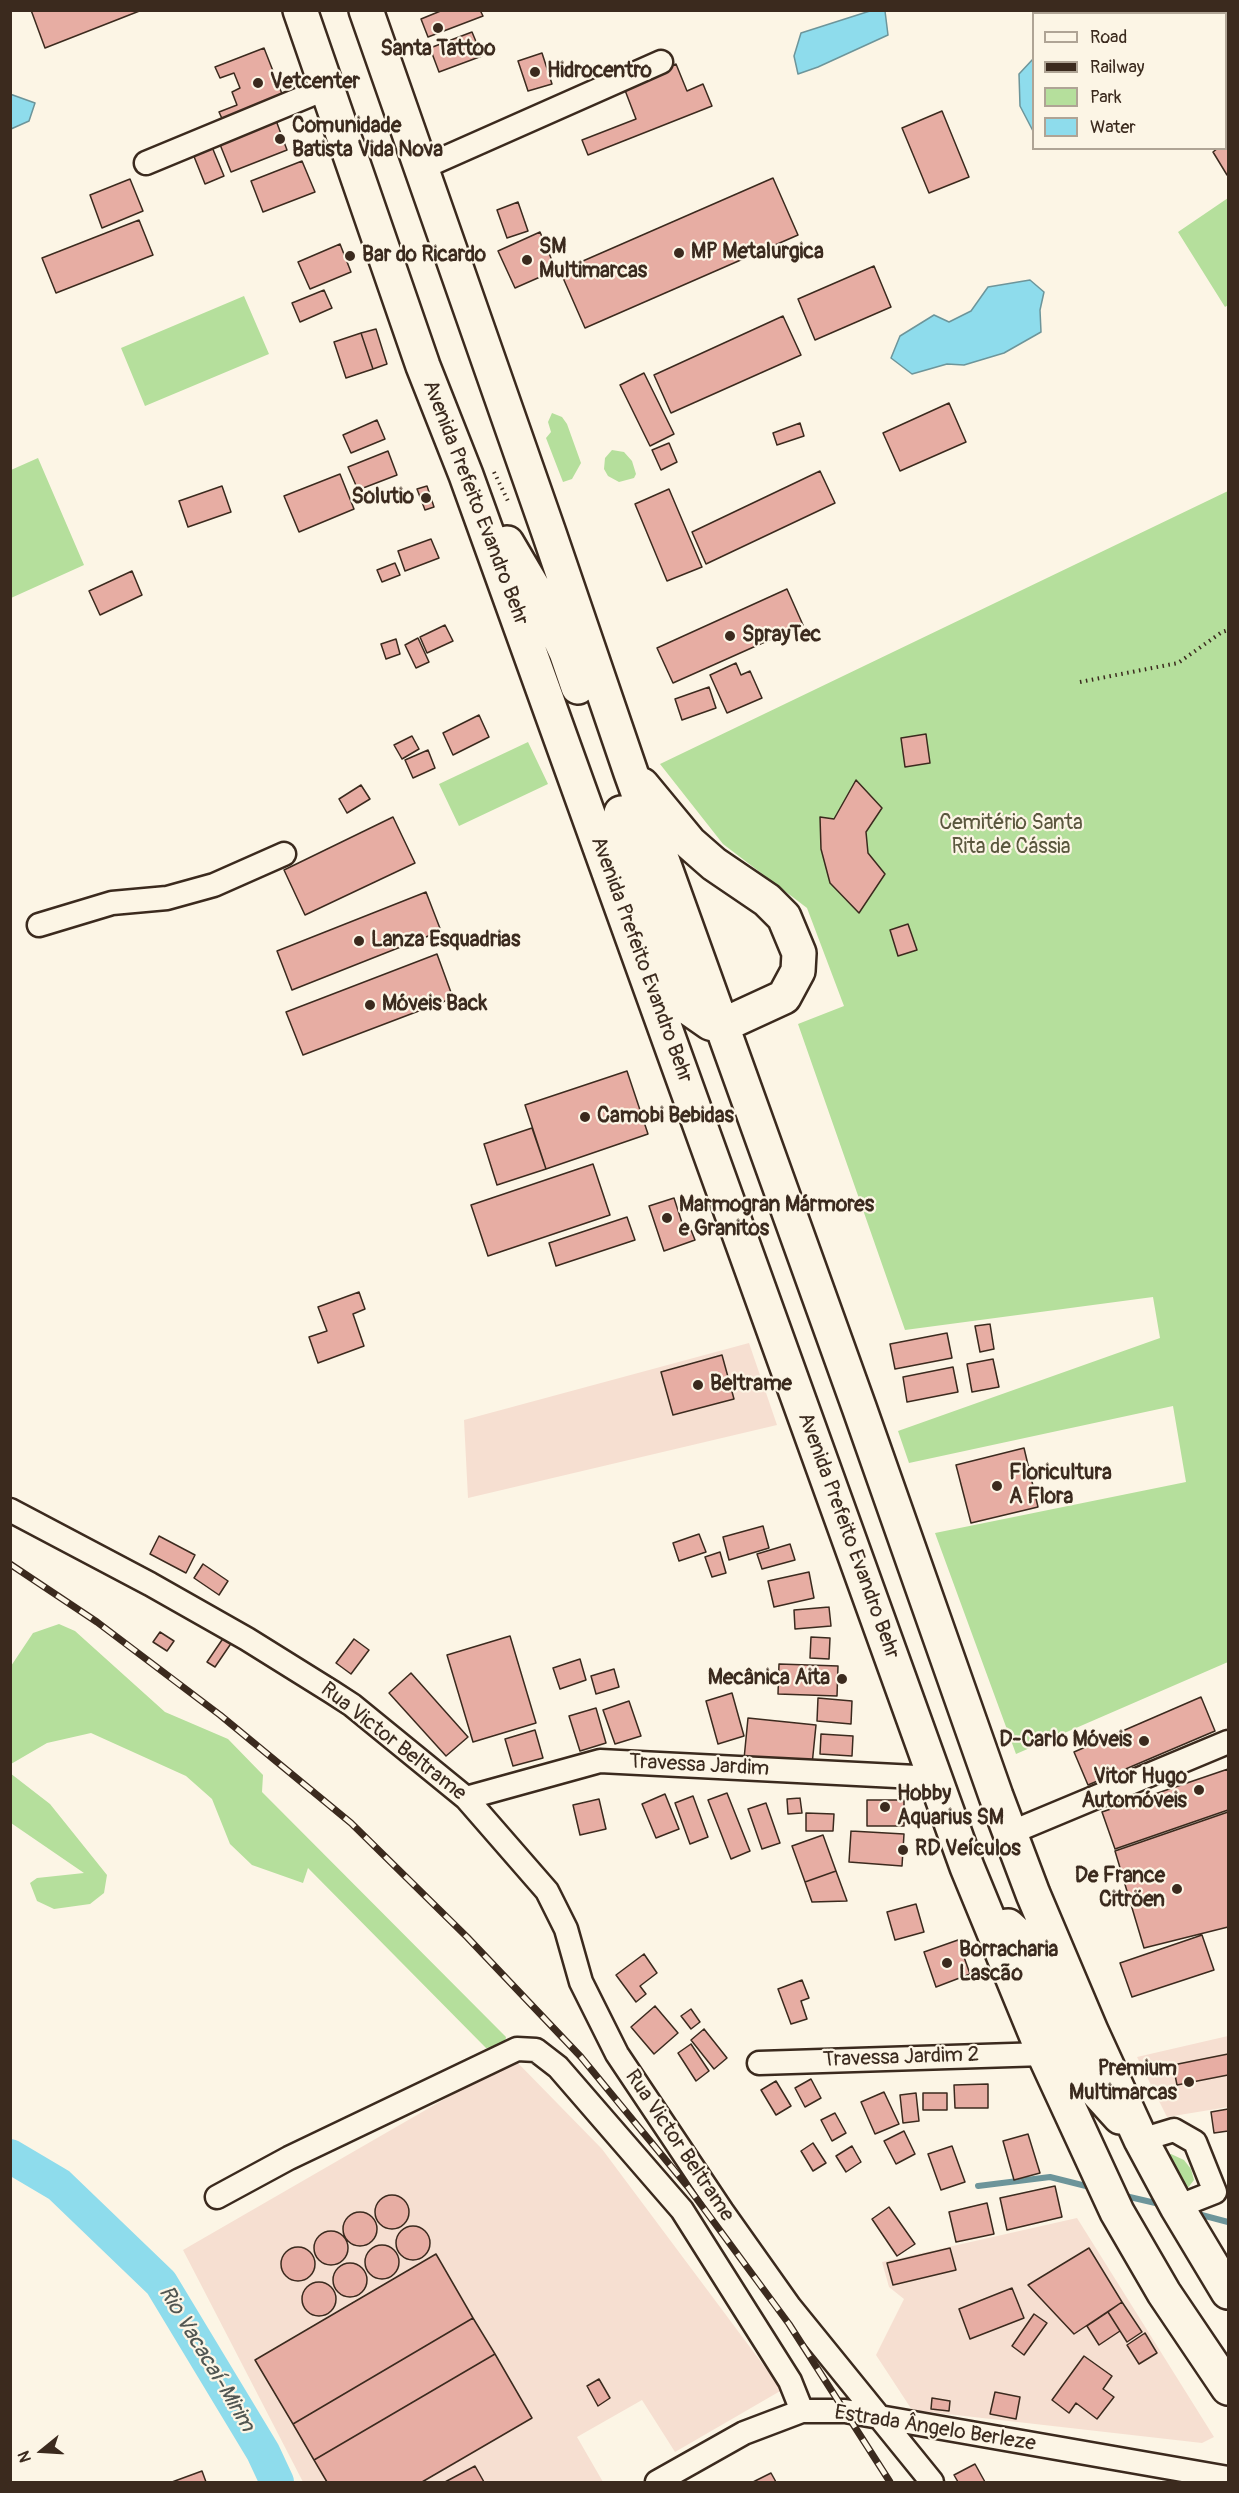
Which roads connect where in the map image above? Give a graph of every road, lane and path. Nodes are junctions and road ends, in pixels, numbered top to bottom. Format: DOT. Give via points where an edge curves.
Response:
graph roads {
  1 [pos="300,10"];
  2 [pos="366,10"];
  3 [pos="661,62"];
  4 [pos="327,88"];
  5 [pos="146,163"];
  6 [pos="422,168"];
  7 [pos="466,475"];
  8 [pos="1228,630"];
  9 [pos="1080,682"];
  10 [pos="631,773"];
  11 [pos="284,854"];
  12 [pos="39,925"];
  13 [pos="721,1026"];
  14 [pos="10,1510"];
  15 [pos="1228,1742"];
  16 [pos="1228,1759"];
  17 [pos="936,1778"];
  18 [pos="466,1798"];
  19 [pos="1012,1838"];
  20 [pos="993,1929"];
  21 [pos="1044,2054"];
  22 [pos="759,2063"];
  23 [pos="1141,2140"];
  24 [pos="1222,2191"];
  25 [pos="217,2197"];
  26 [pos="1177,2207"];
  27 [pos="1228,2292"];
  28 [pos="1228,2388"];
  29 [pos="802,2411"];
  30 [pos="882,2418"];
  31 [pos="1188,2477"];
  32 [pos="1228,2478"];
  33 [pos="667,2480"];
  34 [pos="932,2482"];
  1 -- 4 [label="highway, Avenida Prefeito Evandro Behr"];
  2 -- 6 [label="highway"];
  3 -- 6 [label="street"];
  4 -- 5 [label="street"];
  4 -- 7 [label="highway, Avenida Prefeito Evandro Behr" via="419,355"];
  6 -- 10 [label="highway"];
  7 -- 13 [label="highway" via="547,610 567,652 687,1007"];
  7 -- 17 [label="highway, Avenida Prefeito Evandro Behr"];
  8 -- 9 [label="path" via="1178,663"];
  10 -- 13 [label="highway"];
  10 -- 13 [label="highway" via="690,843 767,900 784,917 793,935 799,953 798,971 784,997"];
  11 -- 12 [label="street" via="214,885 167,898 112,903"];
  13 -- 19 [label="highway"];
  14 -- 18 [label="street, Rua Victor Beltrame" via="159,1589 332,1692"];
  15 -- 19 [label="street"];
  16 -- 19 [label="street"];
  17 -- 18 [label="street, Travessa Jardim" via="600,1761"];
  17 -- 20 [label="highway, Avenida Prefeito Evandro Behr"];
  18 -- 30 [label="street, Rua Victor Beltrame" via="548,1891 566,1929 581,1982 617,2054 790,2307"];
  19 -- 23 [label="highway" via="1090,2031"];
  20 -- 21 [label="highway, Avenida Prefeito Evandro Behr"];
  20 -- 23 [label="highway" via="1008,1926 1020,1937 1082,2075"];
  21 -- 22 [label="street, Travessa Jardim 2"];
  21 -- 28 [label="highway, Avenida Prefeito Evandro Behr" via="1124,2224 1164,2294"];
  23 -- 24 [label="street" via="1174,2130 1195,2142"];
  23 -- 26 [label="highway"];
  24 -- 26 [label="street"];
  25 -- 29 [label="street" via="517,2049 536,2050 558,2067 682,2210 790,2381"];
  26 -- 27 [label="highway"];
  29 -- 30 [label="street, Estrada Ângelo Berleze" via="845,2411"];
  29 -- 33 [label="street, Estrada Ângelo Berleze" via="744,2433"];
  30 -- 31 [label="street, Estrada Ângelo Berleze"];
  30 -- 34 [label="street, Rua Victor Beltrame"];
  31 -- 32 [label="street, Estrada Ângelo Berleze"];
}
